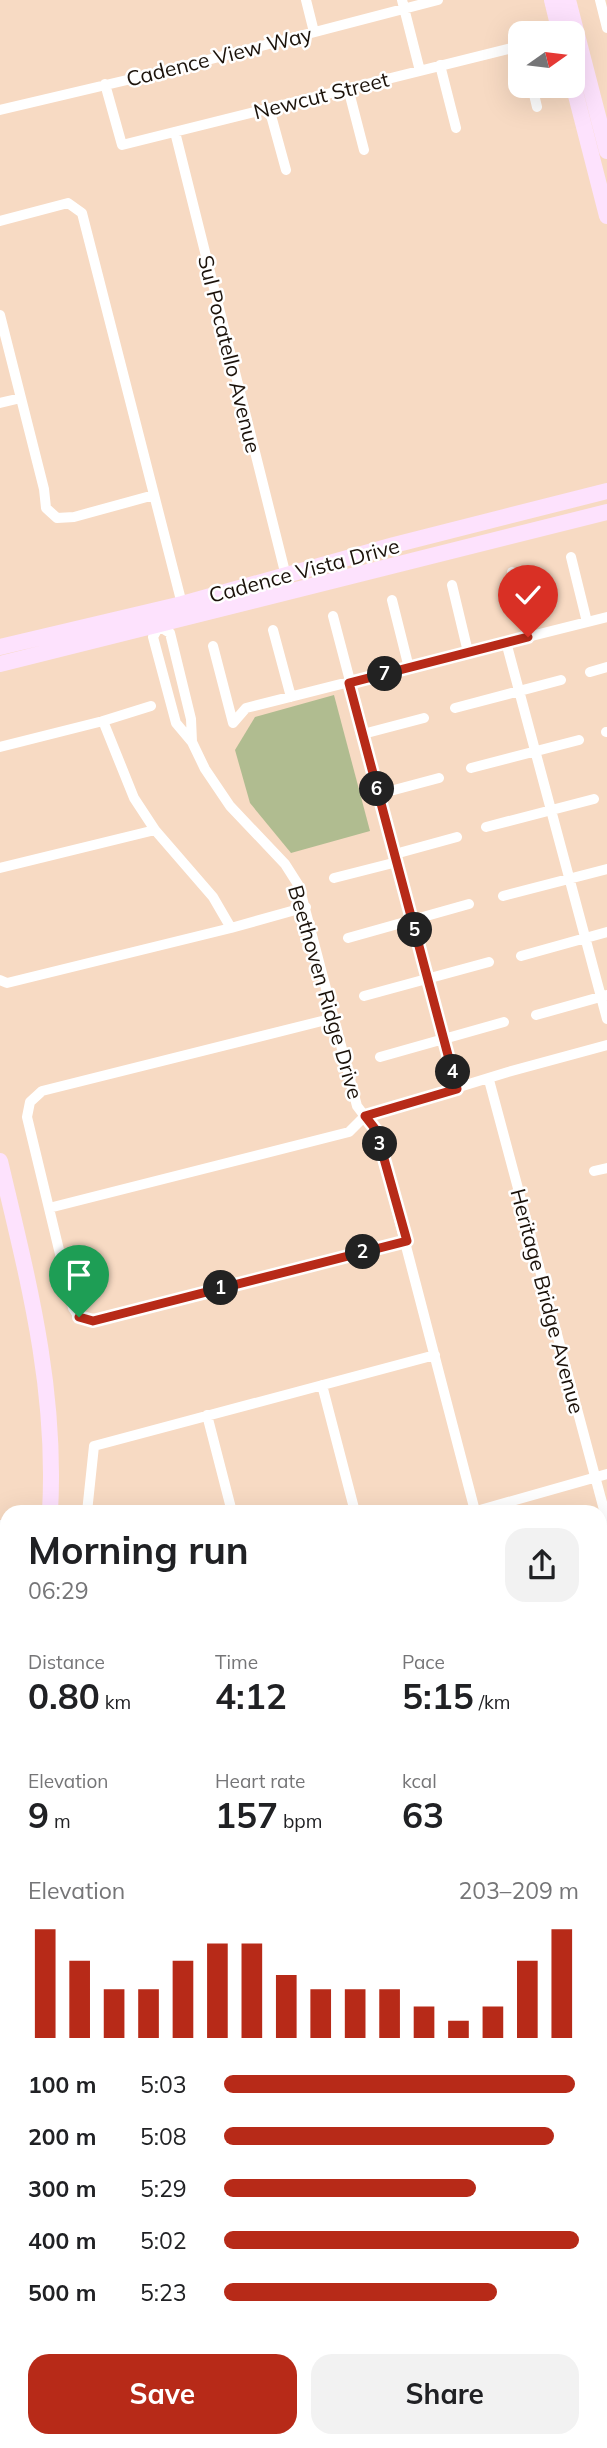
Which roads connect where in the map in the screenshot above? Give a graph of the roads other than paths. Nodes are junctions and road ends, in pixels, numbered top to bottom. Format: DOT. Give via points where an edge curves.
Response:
graph roads {
  1 [pos="306,0"];
  2 [pos="438,0"];
  3 [pos="552,0"];
  4 [pos="568,0"];
  5 [pos="600,0"];
  6 [pos="403,4"];
  7 [pos="557,21"];
  8 [pos="607,28"];
  9 [pos="314,32"];
  10 [pos="508,49"];
  11 [pos="440,65"];
  12 [pos="420,71"];
  13 [pos="105,84"];
  14 [pos="348,88"];
  15 [pos="535,98"];
  16 [pos="577,98"];
  17 [pos="537,107"];
  18 [pos="270,108"];
  19 [pos="0,110"];
  20 [pos="456,128"];
  21 [pos="175,132"];
  22 [pos="364,150"];
  23 [pos="607,151"];
  24 [pos="286,170"];
  25 [pos="607,216"];
  26 [pos="0,221"];
  27 [pos="0,315"];
  28 [pos="21,398"];
  29 [pos="0,403"];
  30 [pos="607,491"];
  31 [pos="154,495"];
  32 [pos="607,512"];
  33 [pos="571,557"];
  34 [pos="512,572"];
  35 [pos="286,576"];
  36 [pos="452,585"];
  37 [pos="210,596"];
  38 [pos="392,600"];
  39 [pos="181,604"];
  40 [pos="139,614"];
  41 [pos="333,616"];
  42 [pos="607,617"];
  43 [pos="587,622"];
  44 [pos="159,626"];
  45 [pos="273,630"];
  46 [pos="528,637"];
  47 [pos="506,642"];
  48 [pos="18,643"];
  49 [pos="213,646"];
  50 [pos="0,647"];
  51 [pos="468,652"];
  52 [pos="7,662"];
  53 [pos="607,667"];
  54 [pos="409,668"];
  55 [pos="590,672"];
  56 [pos="561,680"];
  57 [pos="349,683"];
  58 [pos="519,691"];
  59 [pos="291,697"];
  60 [pos="151,706"];
  61 [pos="454,708"];
  62 [pos="424,718"];
  63 [pos="103,721"];
  64 [pos="363,734"];
  65 [pos="579,740"];
  66 [pos="192,742"];
  67 [pos="0,747"];
  68 [pos="535,751"];
  69 [pos="471,768"];
  70 [pos="439,778"];
  71 [pos="379,794"];
  72 [pos="594,799"];
  73 [pos="551,810"];
  74 [pos="486,827"];
  75 [pos="155,830"];
  76 [pos="457,837"];
  77 [pos="396,858"];
  78 [pos="0,868"];
  79 [pos="607,869"];
  80 [pos="334,878"];
  81 [pos="569,879"];
  82 [pos="503,896"];
  83 [pos="469,904"];
  84 [pos="306,906"];
  85 [pos="412,920"];
  86 [pos="231,928"];
  87 [pos="607,932"];
  88 [pos="348,938"];
  89 [pos="585,938"];
  90 [pos="521,956"];
  91 [pos="489,962"];
  92 [pos="428,979"];
  93 [pos="0,980"];
  94 [pos="364,996"];
  95 [pos="604,996"];
  96 [pos="536,1015"];
  97 [pos="334,1018"];
  98 [pos="607,1018"];
  99 [pos="504,1023"];
  100 [pos="444,1039"];
  101 [pos="607,1045"];
  102 [pos="380,1056"];
  103 [pos="489,1080"];
  104 [pos="457,1089"];
  105 [pos="365,1116"];
  106 [pos="0,1161"];
  107 [pos="607,1168"];
  108 [pos="594,1171"];
  109 [pos="49,1208"];
  110 [pos="5,1209"];
  111 [pos="407,1241"];
  112 [pos="435,1355"];
  113 [pos="322,1385"];
  114 [pos="207,1415"];
  115 [pos="601,1476"];
  116 [pos="50,1505"];
  117 [pos="88,1505"];
  118 [pos="230,1505"];
  119 [pos="353,1505"];
  120 [pos="472,1505"];
  121 [pos="499,1505"];
  122 [pos="605,1505"];
  1 -- 9 [label="street"];
  2 -- 6 [label="street, Cadence View Way"];
  3 -- 7 [label="street"];
  4 -- 23 [label="street"];
  5 -- 8 [label="street"];
  6 -- 9 [label="street, Cadence View Way"];
  6 -- 12 [label="street"];
  9 -- 13 [label="street, Cadence View Way"];
  10 -- 11 [label="street, Newcut Street"];
  11 -- 12 [label="street, Newcut Street"];
  11 -- 20 [label="street"];
  12 -- 14 [label="street, Newcut Street"];
  13 -- 19 [label="street, Cadence View Way"];
  13 -- 21 [label="street, Newcut Street" via="122,145"];
  14 -- 18 [label="street, Newcut Street"];
  14 -- 22 [label="street"];
  15 -- 17 [label="street"];
  16 -- 25 [label="street"];
  18 -- 21 [label="street, Newcut Street"];
  18 -- 24 [label="street"];
  21 -- 35 [label="street, Sul Pocatello Avenue"];
  26 -- 31 [label="street" via="68,203 82,213"];
  27 -- 28 [label="street"];
  28 -- 29 [label="street"];
  28 -- 31 [label="street" via="46,508 57,517 74,517"];
  30 -- 35 [label="street, Cadence Vista Drive"];
  31 -- 39 [label="street"];
  32 -- 44 [label="street, Cadence Vista Drive"];
  33 -- 43 [label="street"];
  34 -- 46 [label="street"];
  35 -- 37 [label="street, Cadence Vista Drive"];
  36 -- 51 [label="street"];
  37 -- 39 [label="street, Cadence Vista Drive"];
  37 -- 44 [label="street" via="173,613"];
  38 -- 54 [label="street"];
  39 -- 40 [label="street, Cadence Vista Drive"];
  40 -- 44 [label="street"];
  40 -- 48 [label="street, Cadence Vista Drive"];
  41 -- 57 [label="street"];
  42 -- 43 [label="street"];
  43 -- 46 [label="street"];
  44 -- 52 [label="street, Cadence Vista Drive"];
  44 -- 66 [label="street, Beethoven Ridge Drive" via="170,633 191,719"];
  44 -- 66 [label="street, Beethoven Ridge Drive" via="153,637 169,701 176,723"];
  45 -- 59 [label="street"];
  46 -- 47 [label="street"];
  47 -- 51 [label="street"];
  47 -- 58 [label="street"];
  48 -- 50 [label="street, Cadence Vista Drive"];
  48 -- 52 [label="street"];
  49 -- 59 [label="street" via="233,723 246,708"];
  51 -- 54 [label="street"];
  53 -- 55 [label="street"];
  54 -- 57 [label="street"];
  56 -- 58 [label="street"];
  57 -- 59 [label="street"];
  57 -- 64 [label="street"];
  58 -- 61 [label="street"];
  58 -- 68 [label="street"];
  60 -- 63 [label="street"];
  62 -- 64 [label="street"];
  63 -- 67 [label="street"];
  63 -- 75 [label="street" via="134,798"];
  64 -- 71 [label="street"];
  65 -- 68 [label="street"];
  66 -- 84 [label="street, Beethoven Ridge Drive" via="230,806 285,864"];
  68 -- 69 [label="street"];
  68 -- 73 [label="street"];
  70 -- 71 [label="street"];
  71 -- 77 [label="street"];
  72 -- 73 [label="street"];
  73 -- 74 [label="street"];
  73 -- 81 [label="street"];
  75 -- 78 [label="street"];
  75 -- 86 [label="street" via="213,897"];
  76 -- 77 [label="street"];
  77 -- 80 [label="street"];
  77 -- 85 [label="street"];
  79 -- 81 [label="street"];
  81 -- 82 [label="street"];
  81 -- 89 [label="street"];
  83 -- 85 [label="street"];
  84 -- 86 [label="street"];
  84 -- 97 [label="street, Beethoven Ridge Drive"];
  85 -- 88 [label="street"];
  85 -- 92 [label="street"];
  86 -- 93 [label="street" via="7,984"];
  87 -- 89 [label="street"];
  89 -- 90 [label="street"];
  89 -- 95 [label="street"];
  91 -- 92 [label="street"];
  92 -- 94 [label="street"];
  92 -- 100 [label="street"];
  95 -- 96 [label="street"];
  95 -- 98 [label="street"];
  97 -- 105 [label="street, Beethoven Ridge Drive" via="357,1106"];
  97 -- 109 [label="street" via="42,1091 30,1102 27,1117"];
  99 -- 100 [label="street"];
  100 -- 102 [label="street"];
  100 -- 104 [label="street"];
  101 -- 103 [label="street"];
  103 -- 104 [label="street"];
  103 -- 115 [label="street, Heritage Bridge Avenue"];
  104 -- 105 [label="street"];
  105 -- 109 [label="street" via="349,1132"];
  105 -- 111 [label="street, Beethoven Ridge Drive" via="376,1130"];
  106 -- 110 [label="street"];
  107 -- 108 [label="street"];
  109 -- 111 [label="street" via="73,1308 79,1317 93,1321"];
  110 -- 116 [label="street" via="44,1361 51,1438"];
  111 -- 112 [label="street, Beethoven Ridge Drive"];
  112 -- 113 [label="street"];
  112 -- 120 [label="street, Beethoven Ridge Drive"];
  113 -- 114 [label="street"];
  113 -- 119 [label="street"];
  114 -- 117 [label="street" via="94,1446"];
  114 -- 118 [label="street"];
  115 -- 121 [label="street"];
  115 -- 122 [label="street, Heritage Bridge Avenue"];
}
